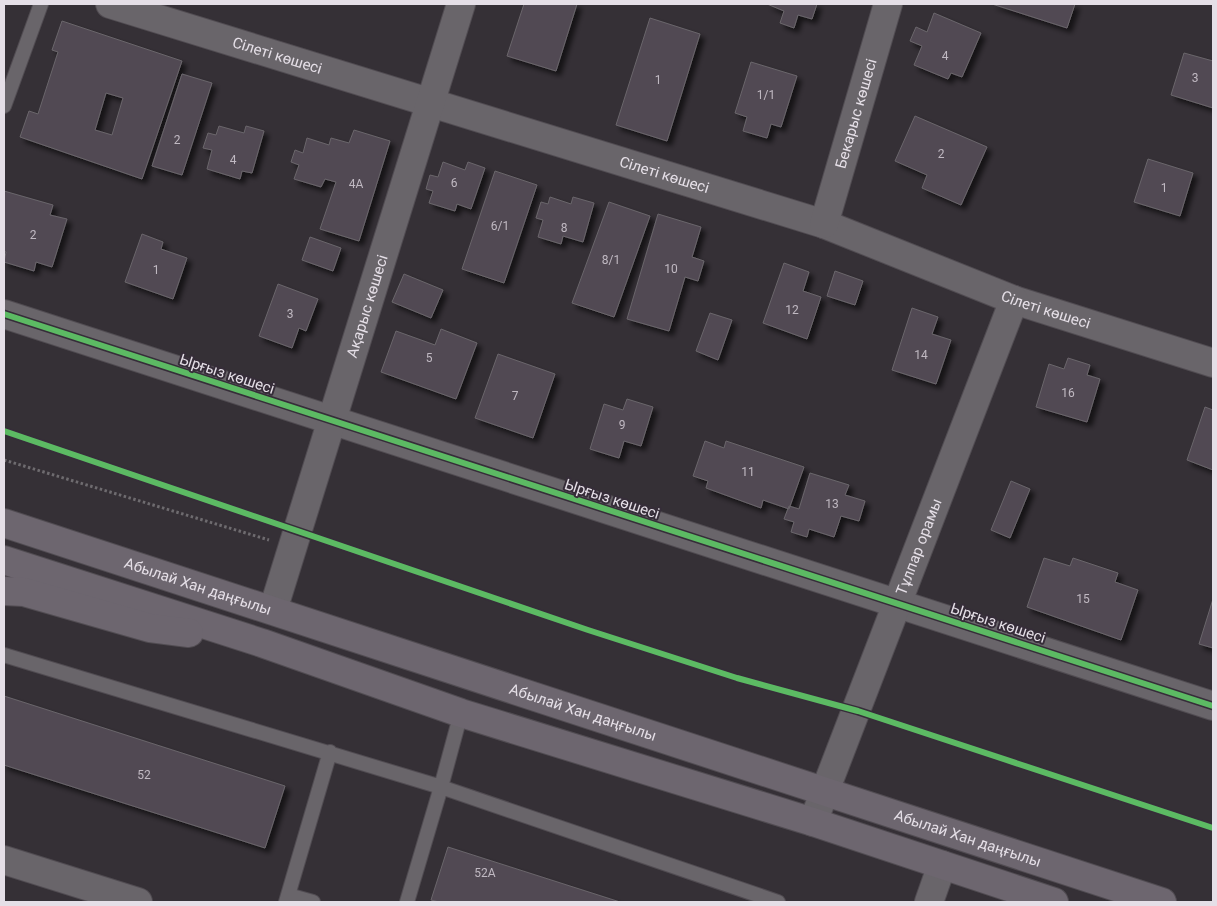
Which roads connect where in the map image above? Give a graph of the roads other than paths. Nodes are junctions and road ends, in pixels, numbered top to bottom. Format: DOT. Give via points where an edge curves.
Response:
graph roads {
  1 [pos="41,4"];
  2 [pos="110,4"];
  3 [pos="461,4"];
  4 [pos="888,4"];
  5 [pos="429,104"];
  6 [pos="4,106"];
  7 [pos="824,224"];
  8 [pos="1014,300"];
  9 [pos="4,314"];
  10 [pos="1211,355"];
  11 [pos="330,420"];
  12 [pos="4,523"];
  13 [pos="4,560"];
  14 [pos="4,592"];
  15 [pos="898,604"];
  16 [pos="273,610"];
  17 [pos="262,643"];
  18 [pos="4,655"];
  19 [pos="1213,706"];
  20 [pos="461,713"];
  21 [pos="330,752"];
  22 [pos="441,787"];
  23 [pos="827,791"];
  24 [pos="813,822"];
  25 [pos="4,860"];
  26 [pos="942,865"];
  27 [pos="287,899"];
  28 [pos="138,902"];
  29 [pos="313,902"];
  30 [pos="407,902"];
  31 [pos="778,902"];
  32 [pos="929,902"];
  33 [pos="1054,902"];
  34 [pos="1162,902"];
  1 -- 6 [label="lane"];
  2 -- 5 [label="street, Сілеті көшесі"];
  3 -- 5 [label="street, Ақарыс көшесі"];
  4 -- 7 [label="street, Бекарыс көшесі"];
  5 -- 7 [label="street, Сілеті көшесі"];
  5 -- 11 [label="street, Ақарыс көшесі"];
  7 -- 8 [label="street, Сілеті көшесі"];
  8 -- 10 [label="street, Сілеті көшесі"];
  8 -- 15 [label="street, Тұлпар орамы"];
  9 -- 11 [label="street, Ырғыз көшесі"];
  11 -- 15 [label="street, Ырғыз көшесі"];
  11 -- 16 [label="street, Ақарыс көшесі"];
  12 -- 16 [label="main road, Абылай Хан даңғылы"];
  13 -- 17 [label="main road"];
  14 -- 17 [label="main road" via="24,592 150,628"];
  15 -- 19 [label="street, Ырғыз көшесі"];
  15 -- 23 [label="street, Тұлпар орамы"];
  16 -- 23 [label="main road, Абылай Хан даңғылы"];
  17 -- 20 [label="main road"];
  18 -- 21 [label="lane"];
  20 -- 22 [label="lane"];
  20 -- 24 [label="main road"];
  21 -- 22 [label="lane"];
  21 -- 27 [label="lane"];
  22 -- 30 [label="lane"];
  22 -- 31 [label="lane"];
  23 -- 24 [label="street, Тұлпар орамы"];
  23 -- 34 [label="main road, Абылай Хан даңғылы"];
  24 -- 26 [label="main road"];
  25 -- 28 [label="street"];
  26 -- 32 [label="street"];
  26 -- 33 [label="main road"];
  27 -- 29 [label="lane"];
}
